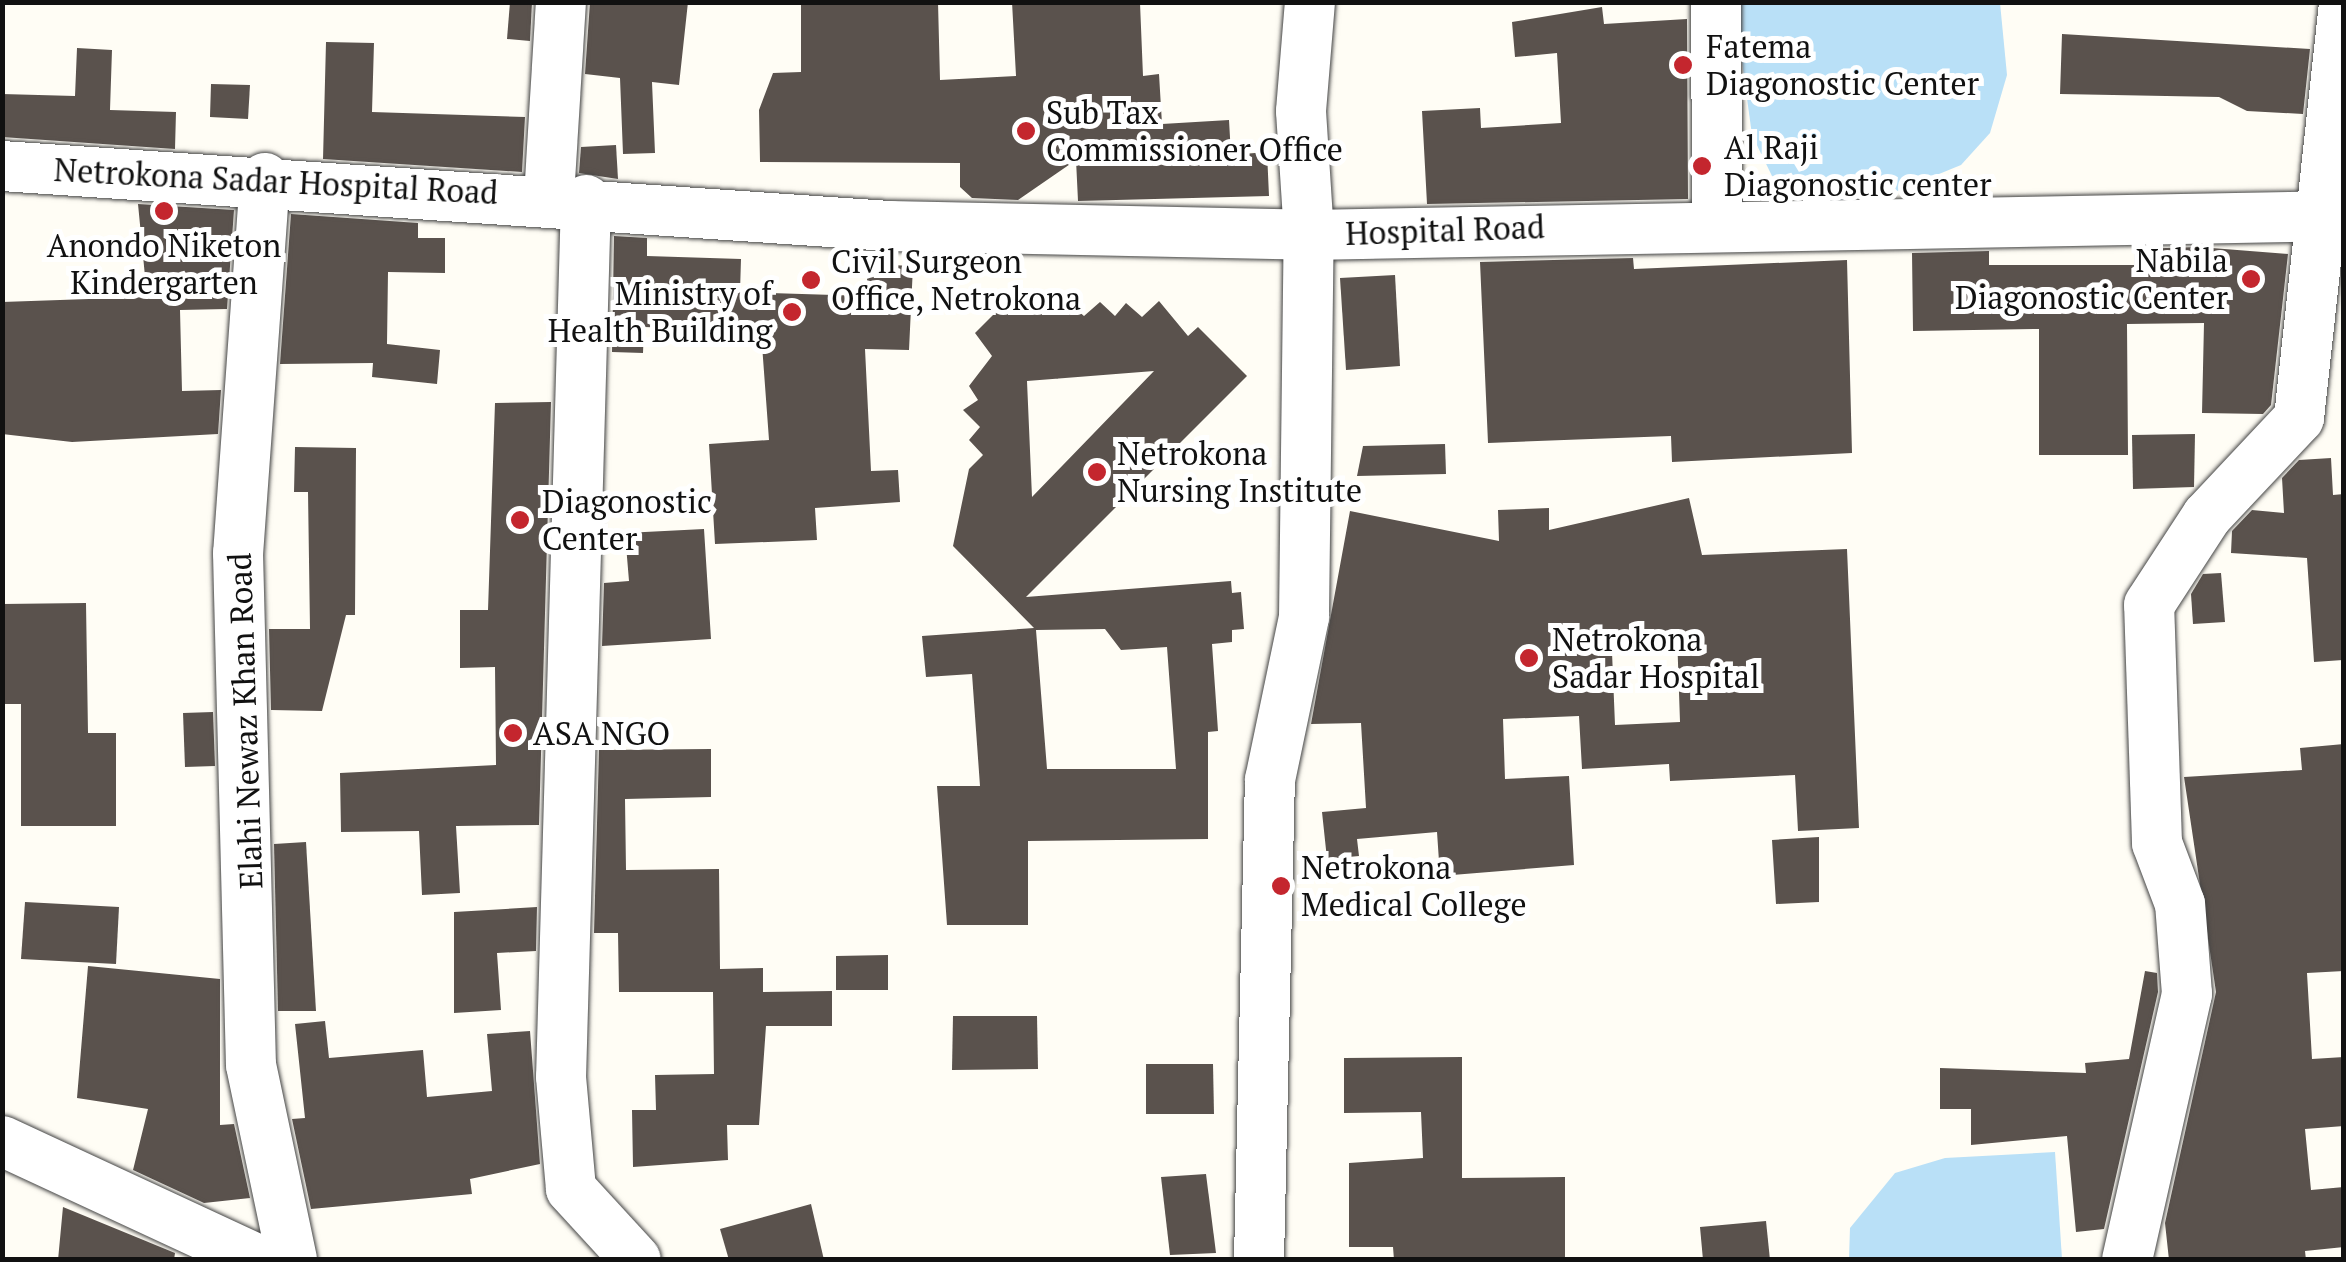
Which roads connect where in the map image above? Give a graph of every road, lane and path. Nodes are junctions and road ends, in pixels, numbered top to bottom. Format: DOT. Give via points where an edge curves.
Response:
graph roads {
  1 [pos="561,2"];
  2 [pos="1310,2"];
  3 [pos="1716,2"];
  4 [pos="2344,6"];
  5 [pos="2,166"];
  6 [pos="265,178"];
  7 [pos="567,199"];
  8 [pos="2330,216"];
  9 [pos="1717,222"];
  10 [pos="1310,235"];
  11 [pos="2,1141"];
  12 [pos="258,1260"];
  13 [pos="292,1260"];
  14 [pos="636,1260"];
  15 [pos="1259,1260"];
  16 [pos="2127,1260"];
  1 -- 7 [label="street"];
  2 -- 10 [label="street" via="1301,111"];
  3 -- 9 [label="street"];
  4 -- 8 [label="street"];
  5 -- 6 [label="street, Netrokona Sadar Hospital Road"];
  6 -- 7 [label="street, Netrokona Sadar Hospital Road"];
  6 -- 13 [label="street, Elahi Newaz Khan Road" via="238,554 252,1065"];
  7 -- 10 [label="street, Hospital Road" via="889,226"];
  7 -- 14 [label="street" via="561,1077 570,1189"];
  8 -- 9 [label="street, Hospital Road"];
  8 -- 16 [label="street" via="2299,418 2196,529 2149,604 2157,842 2180,904 2187,994"];
  9 -- 10 [label="street, Hospital Road"];
  10 -- 15 [label="street" via="1304,617 1270,780"];
  11 -- 12 [label="street"];
}
